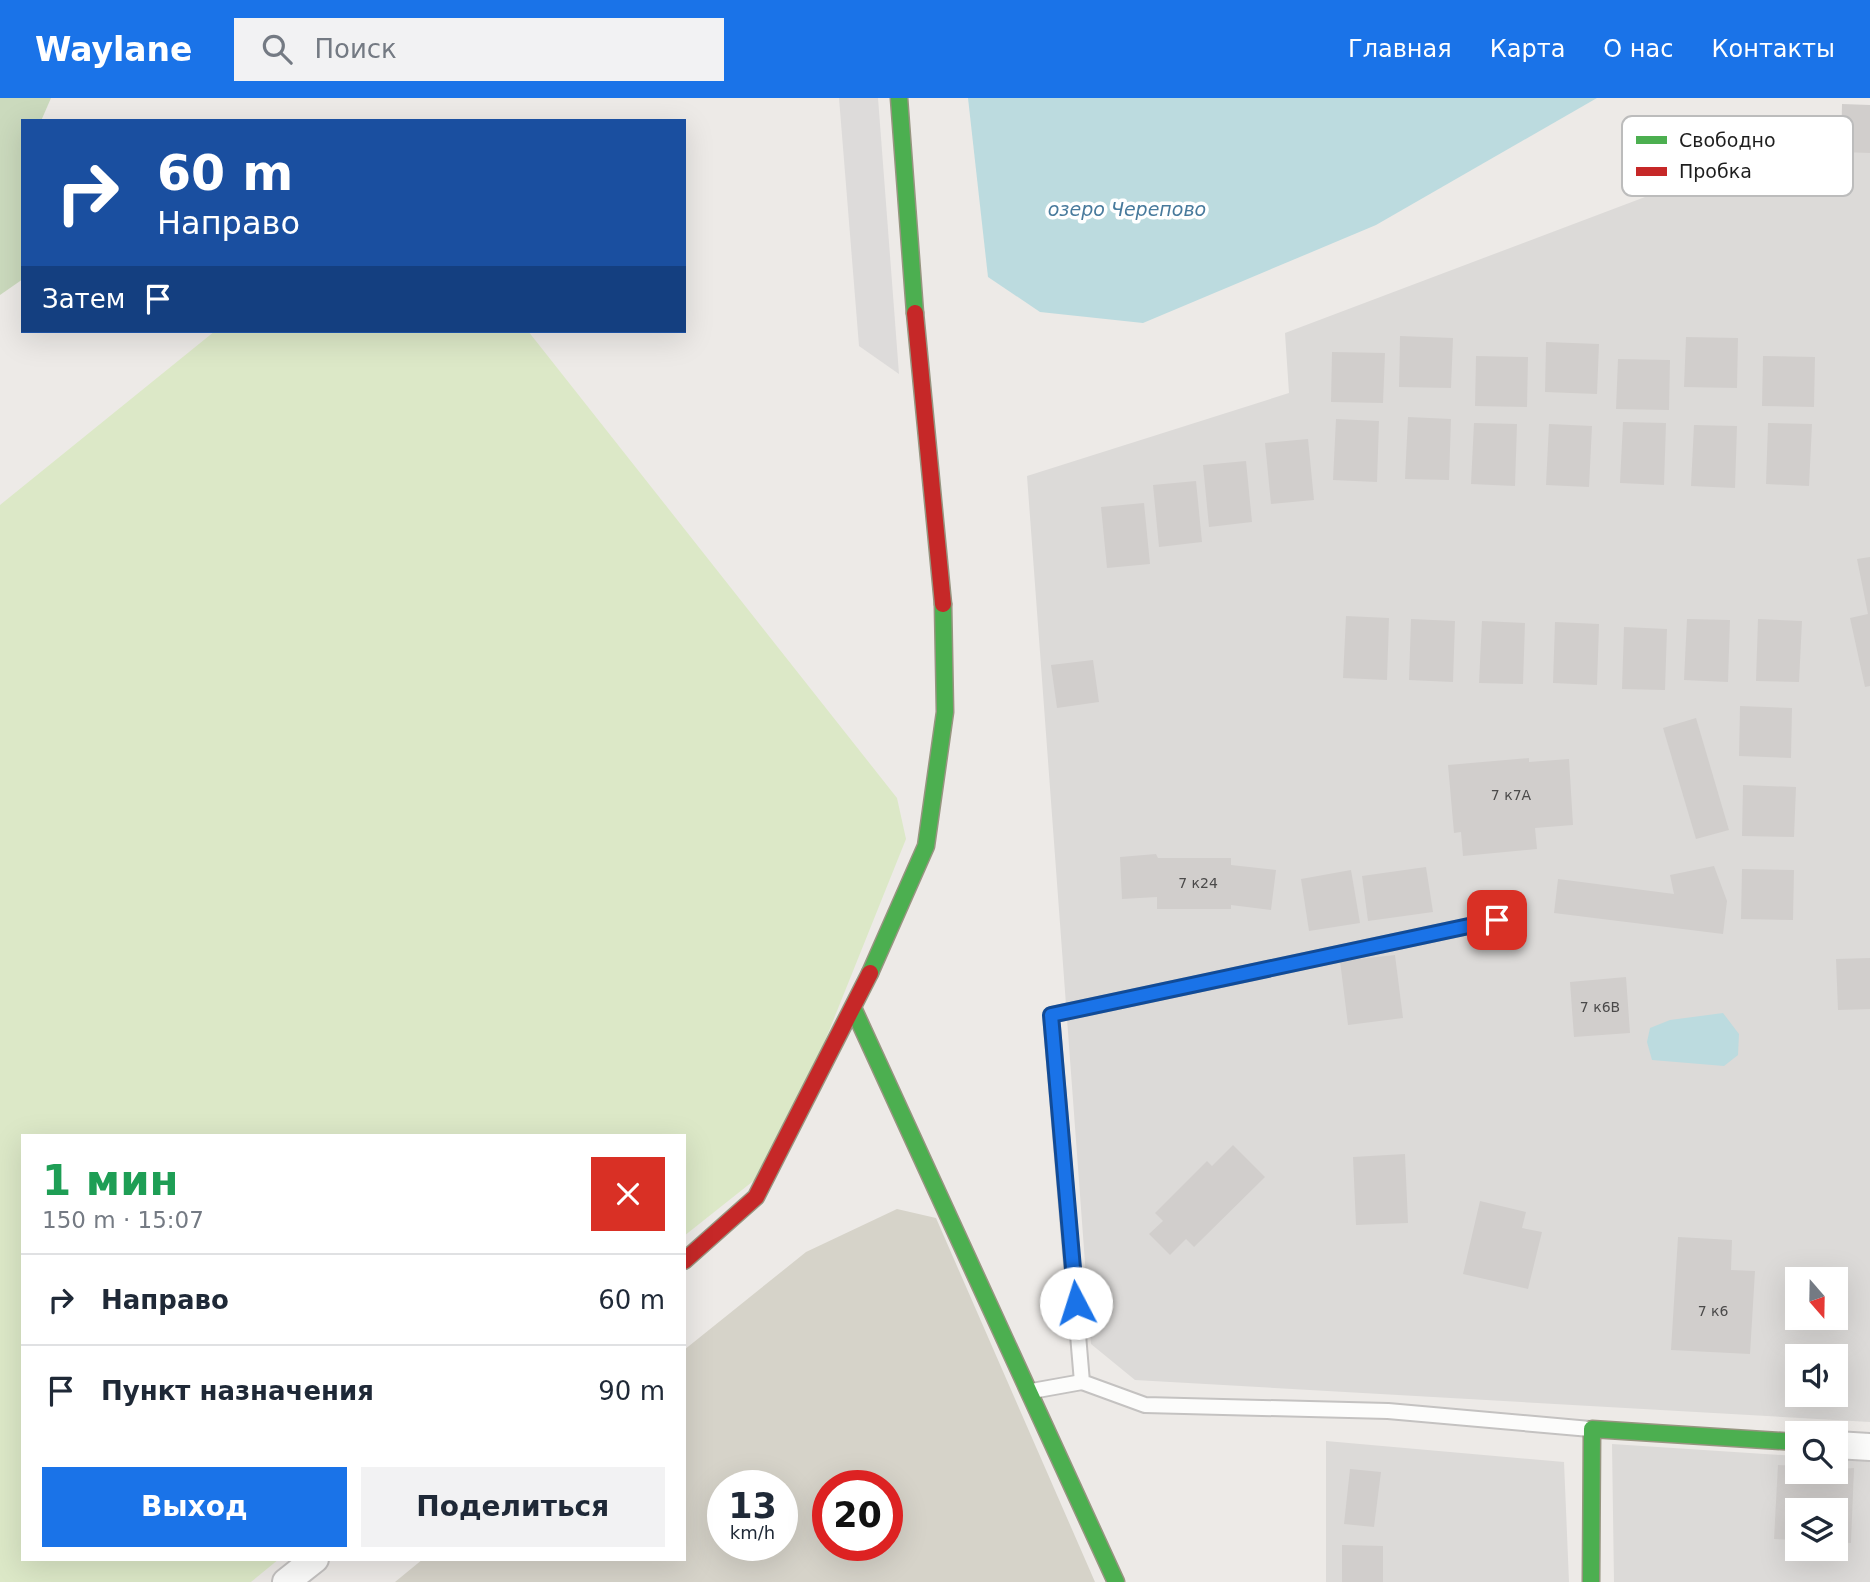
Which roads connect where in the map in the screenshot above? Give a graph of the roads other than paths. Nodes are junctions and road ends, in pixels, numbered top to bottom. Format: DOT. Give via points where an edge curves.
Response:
graph roads {
  1 [pos="899,98"];
  2 [pos="1497,920"];
  3 [pos="854,1010"];
  4 [pos="686,1259"];
  5 [pos="1082,1382"];
  6 [pos="1031,1391"];
  7 [pos="1592,1429"];
  8 [pos="1785,1442"];
  9 [pos="1848,1446"];
  10 [pos="1870,1447"];
  11 [pos="312,1561"];
  12 [pos="286,1582"];
  13 [pos="1116,1582"];
  14 [pos="1591,1582"];
  1 -- 3 [label="street" via="946,644 945,712 926,846"];
  2 -- 5 [label="lane" via="1051,1015"];
  3 -- 4 [label="street" via="756,1197"];
  3 -- 6 [label="street"];
  5 -- 6 [label="lane"];
  5 -- 7 [label="lane" via="1145,1405 1388,1411"];
  6 -- 13 [label="street"];
  7 -- 8 [label="street"];
  7 -- 14 [label="street"];
  9 -- 10 [label="street"];
  11 -- 12 [label="street"];
}
